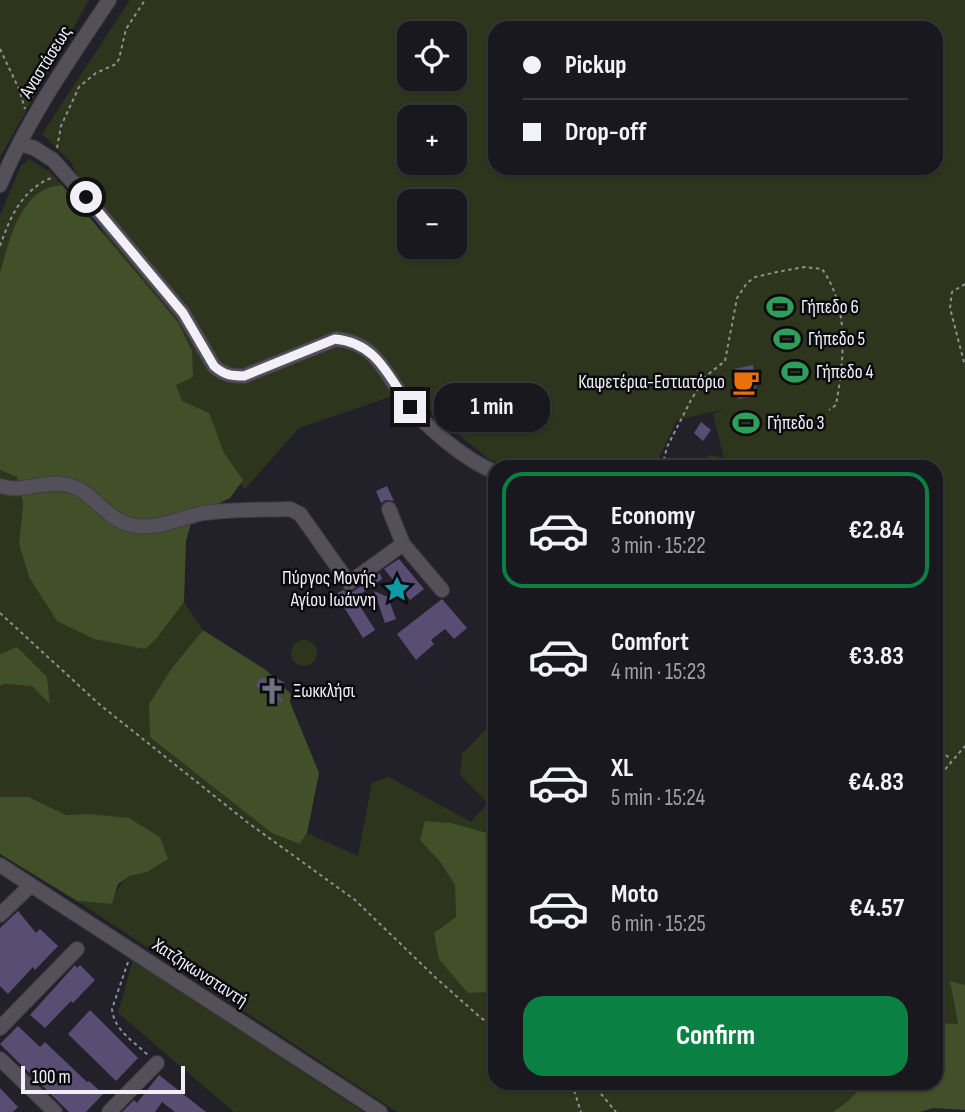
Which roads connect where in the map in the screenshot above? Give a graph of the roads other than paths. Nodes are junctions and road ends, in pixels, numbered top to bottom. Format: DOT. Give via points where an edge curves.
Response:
graph roads {
  1 [pos="109,0"];
  2 [pos="20,144"];
  3 [pos="0,185"];
  4 [pos="488,469"];
  5 [pos="0,486"];
  6 [pos="389,509"];
  7 [pos="403,544"];
  8 [pos="442,590"];
  9 [pos="0,865"];
  10 [pos="32,885"];
  11 [pos="0,915"];
  12 [pos="77,949"];
  13 [pos="0,1028"];
  14 [pos="0,1059"];
  15 [pos="156,1063"];
  16 [pos="55,1112"];
  17 [pos="109,1112"];
  18 [pos="380,1112"];
  1 -- 2 [label="street, Αναστάσεως"];
  2 -- 3 [label="street, Αναστάσεως"];
  2 -- 4 [label="street" via="34,148 61,168 183,313 221,372 244,376 335,339 350,341 372,352 410,407 442,437"];
  5 -- 7 [label="street" via="71,485 108,515 131,526 154,526 200,514 290,509 300,514 349,583"];
  6 -- 7 [label="street"];
  7 -- 8 [label="street"];
  9 -- 10 [label="street, Χατζηκωνσταντή"];
  10 -- 11 [label="street"];
  10 -- 18 [label="street, Χατζηκωνσταντή"];
  12 -- 13 [label="street"];
  14 -- 16 [label="street"];
  15 -- 17 [label="street"];
}
